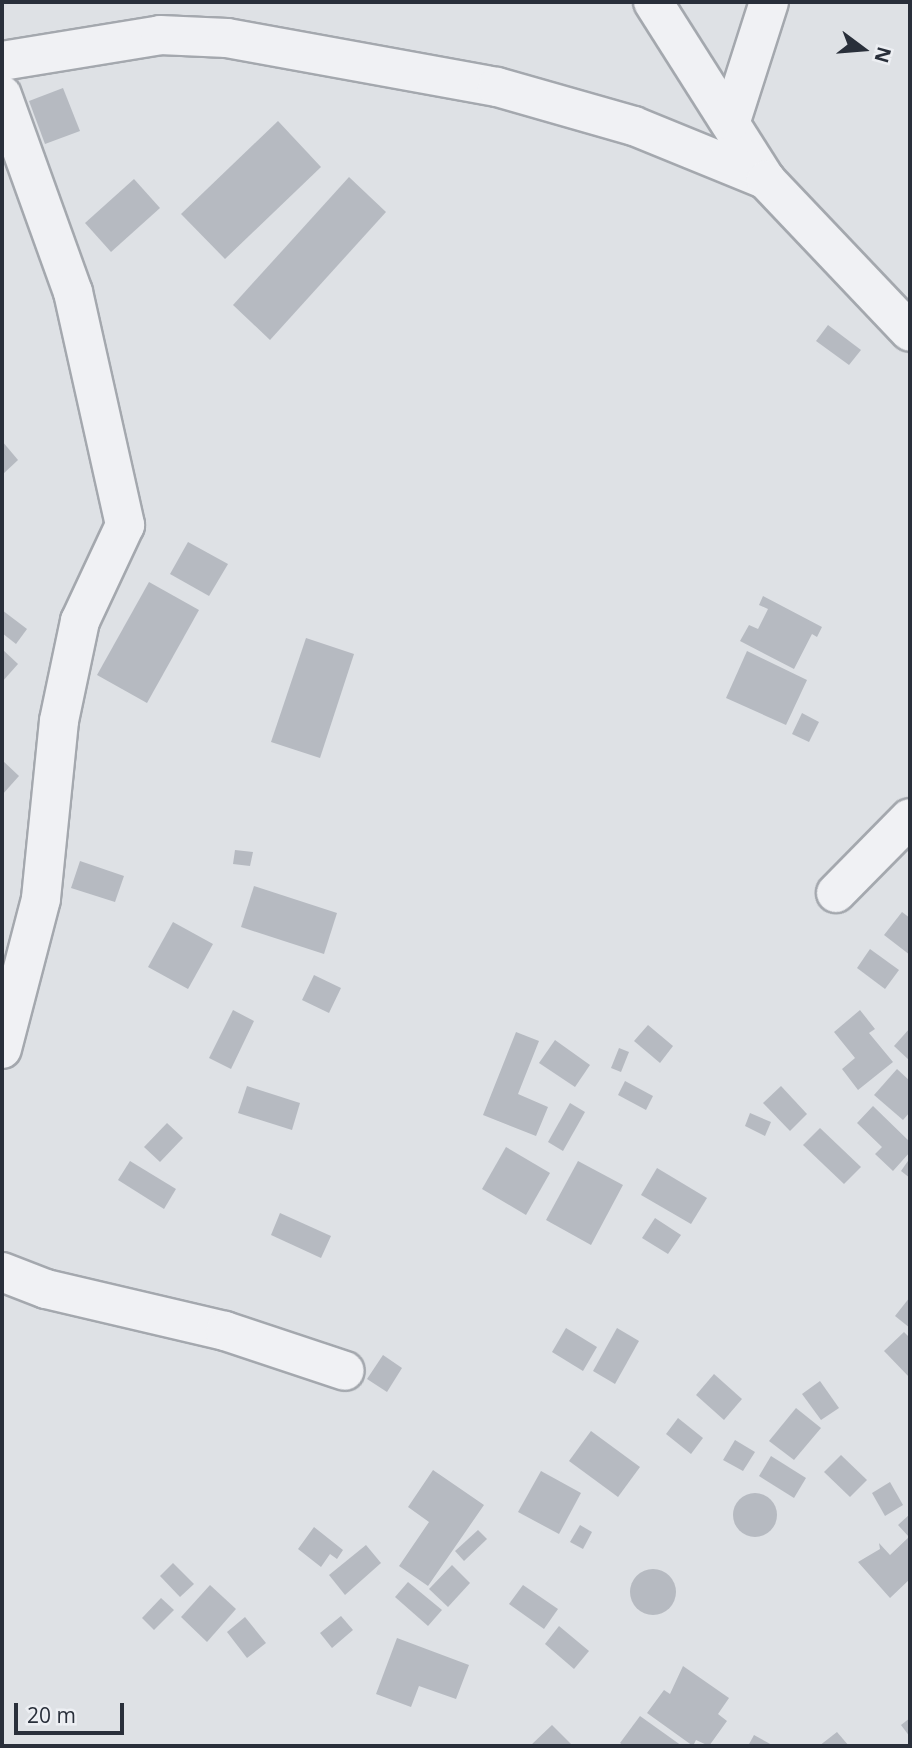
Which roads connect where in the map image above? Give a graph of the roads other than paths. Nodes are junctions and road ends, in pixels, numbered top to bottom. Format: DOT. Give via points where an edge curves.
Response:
graph roads {
  1 [pos="653,2"];
  2 [pos="769,2"];
  3 [pos="2,61"];
  4 [pos="2,95"];
  5 [pos="731,121"];
  6 [pos="766,180"];
  7 [pos="910,332"];
  8 [pos="910,818"];
  9 [pos="836,893"];
  10 [pos="2,1049"];
  11 [pos="2,1272"];
  12 [pos="345,1371"];
  1 -- 5 [label="street"];
  2 -- 5 [label="street"];
  3 -- 6 [label="street" via="160,35 226,38 497,87 634,126"];
  4 -- 10 [label="street" via="73,292 125,525 79,621 59,721 41,900"];
  5 -- 6 [label="street"];
  6 -- 7 [label="street"];
  8 -- 9 [label="street"];
  11 -- 12 [label="street" via="46,1289 225,1332"];
}
